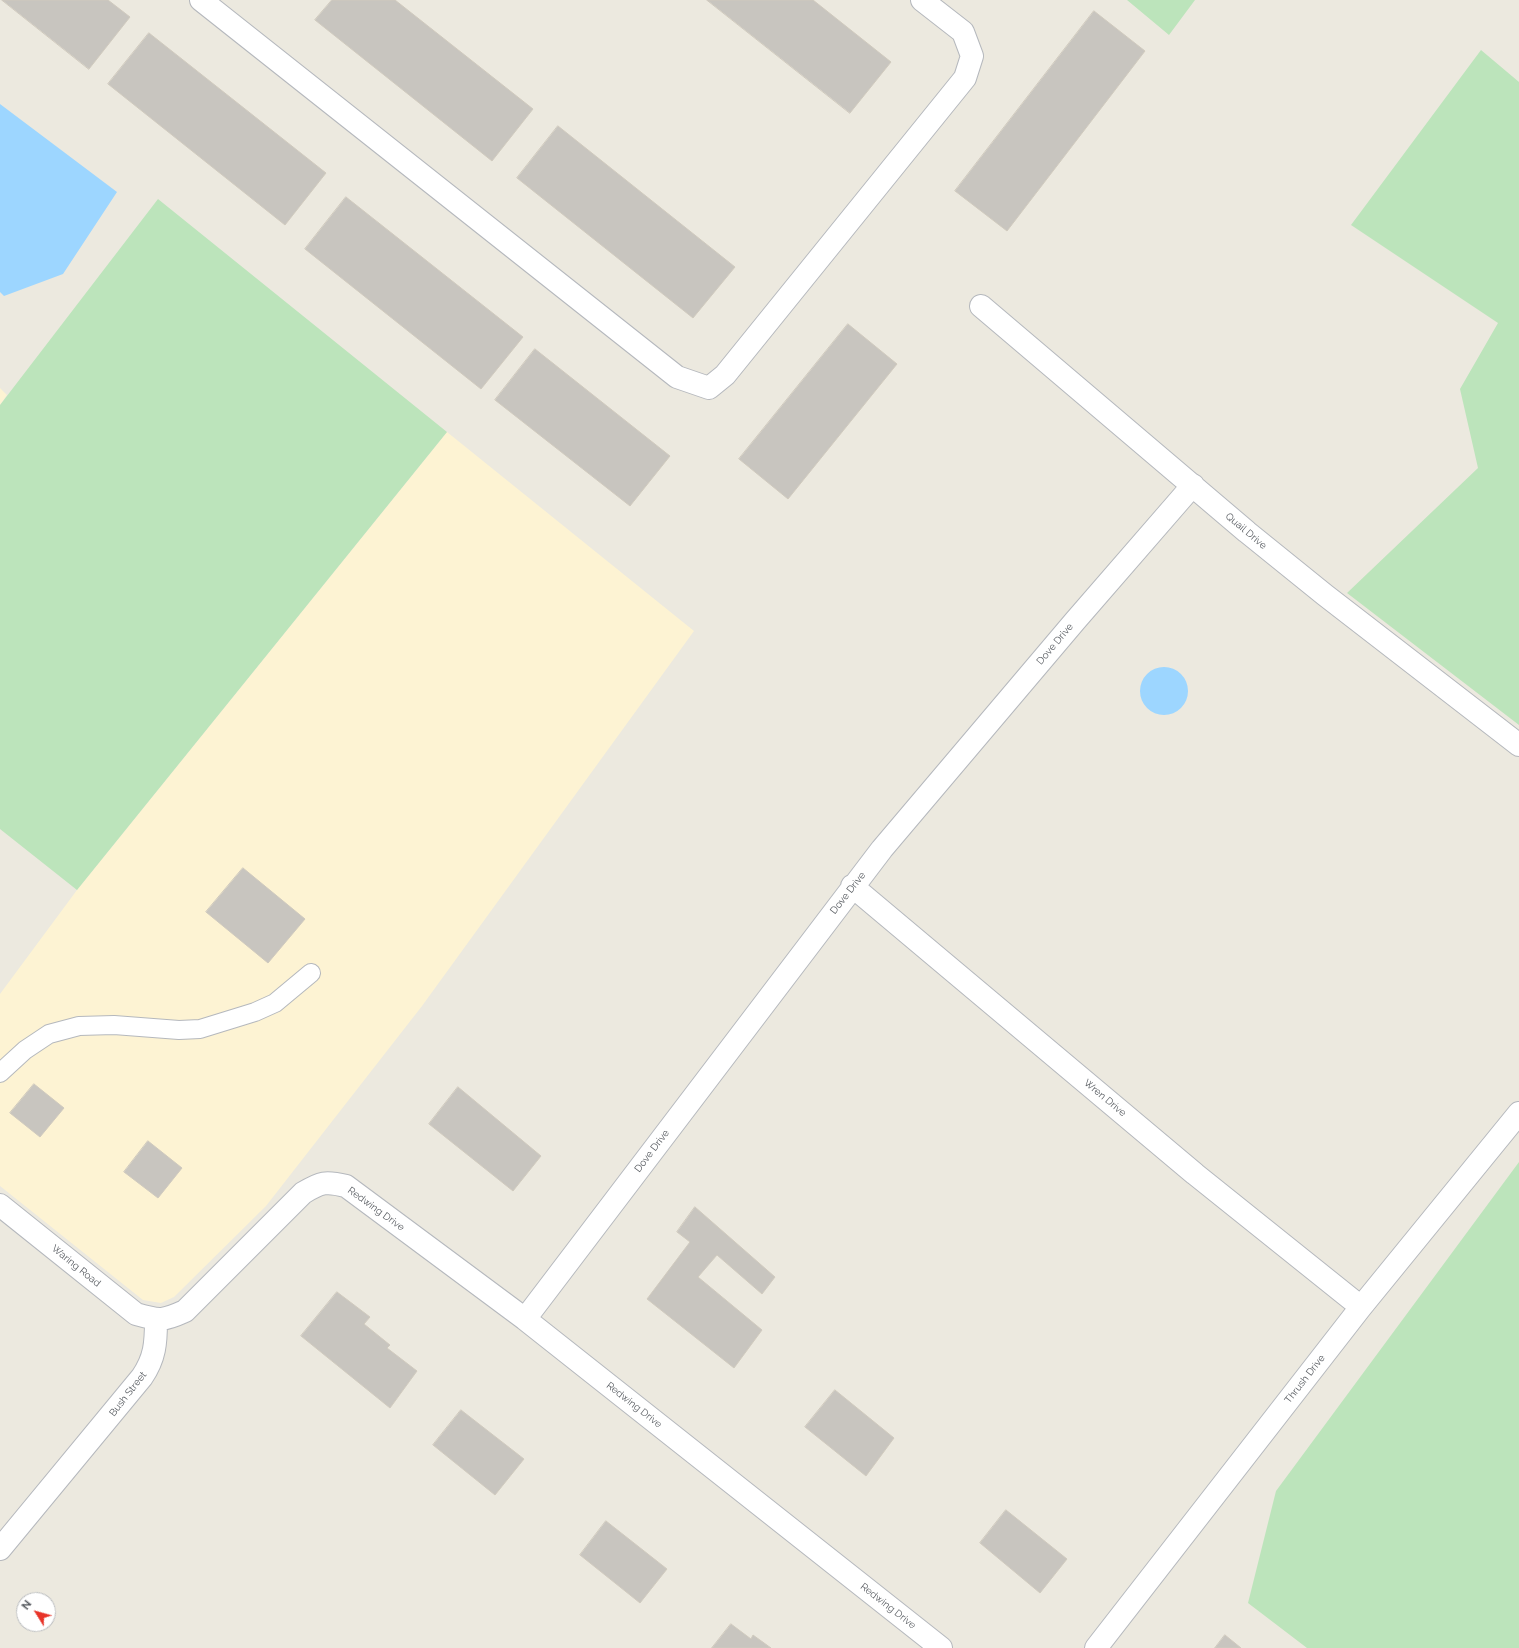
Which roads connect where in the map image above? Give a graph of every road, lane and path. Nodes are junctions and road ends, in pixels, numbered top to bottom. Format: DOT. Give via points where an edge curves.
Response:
graph roads {
  1 [pos="201,0"];
  2 [pos="922,0"];
  3 [pos="981,306"];
  4 [pos="1193,485"];
  5 [pos="1519,745"];
  6 [pos="852,886"];
  7 [pos="311,973"];
  8 [pos="0,1073"];
  9 [pos="1519,1113"];
  10 [pos="0,1205"];
  11 [pos="1361,1307"];
  12 [pos="525,1319"];
  13 [pos="156,1320"];
  14 [pos="0,1549"];
  15 [pos="941,1648"];
  16 [pos="1096,1648"];
  1 -- 2 [label="street" via="677,378 709,388 725,374 965,78 972,56 963,32"];
  3 -- 4 [label="street, Quail Drive"];
  4 -- 5 [label="street, Quail Drive" via="1324,595"];
  4 -- 6 [label="street, Dove Drive" via="1074,621"];
  6 -- 11 [label="street, Wren Drive" via="1196,1174"];
  6 -- 12 [label="street, Dove Drive"];
  7 -- 8 [label="lane" via="274,1003 255,1012 200,1029 79,1026 50,1034 25,1050"];
  9 -- 11 [label="street, Thrush Drive"];
  10 -- 13 [label="street, Waring Road" via="136,1314"];
  11 -- 16 [label="street, Thrush Drive"];
  12 -- 13 [label="street, Redwing Drive" via="346,1186 330,1182 317,1184 303,1193 185,1311 167,1320"];
  12 -- 15 [label="street, Redwing Drive"];
  13 -- 14 [label="street, Bush Street" via="156,1344 149,1367 142,1378"];
}
